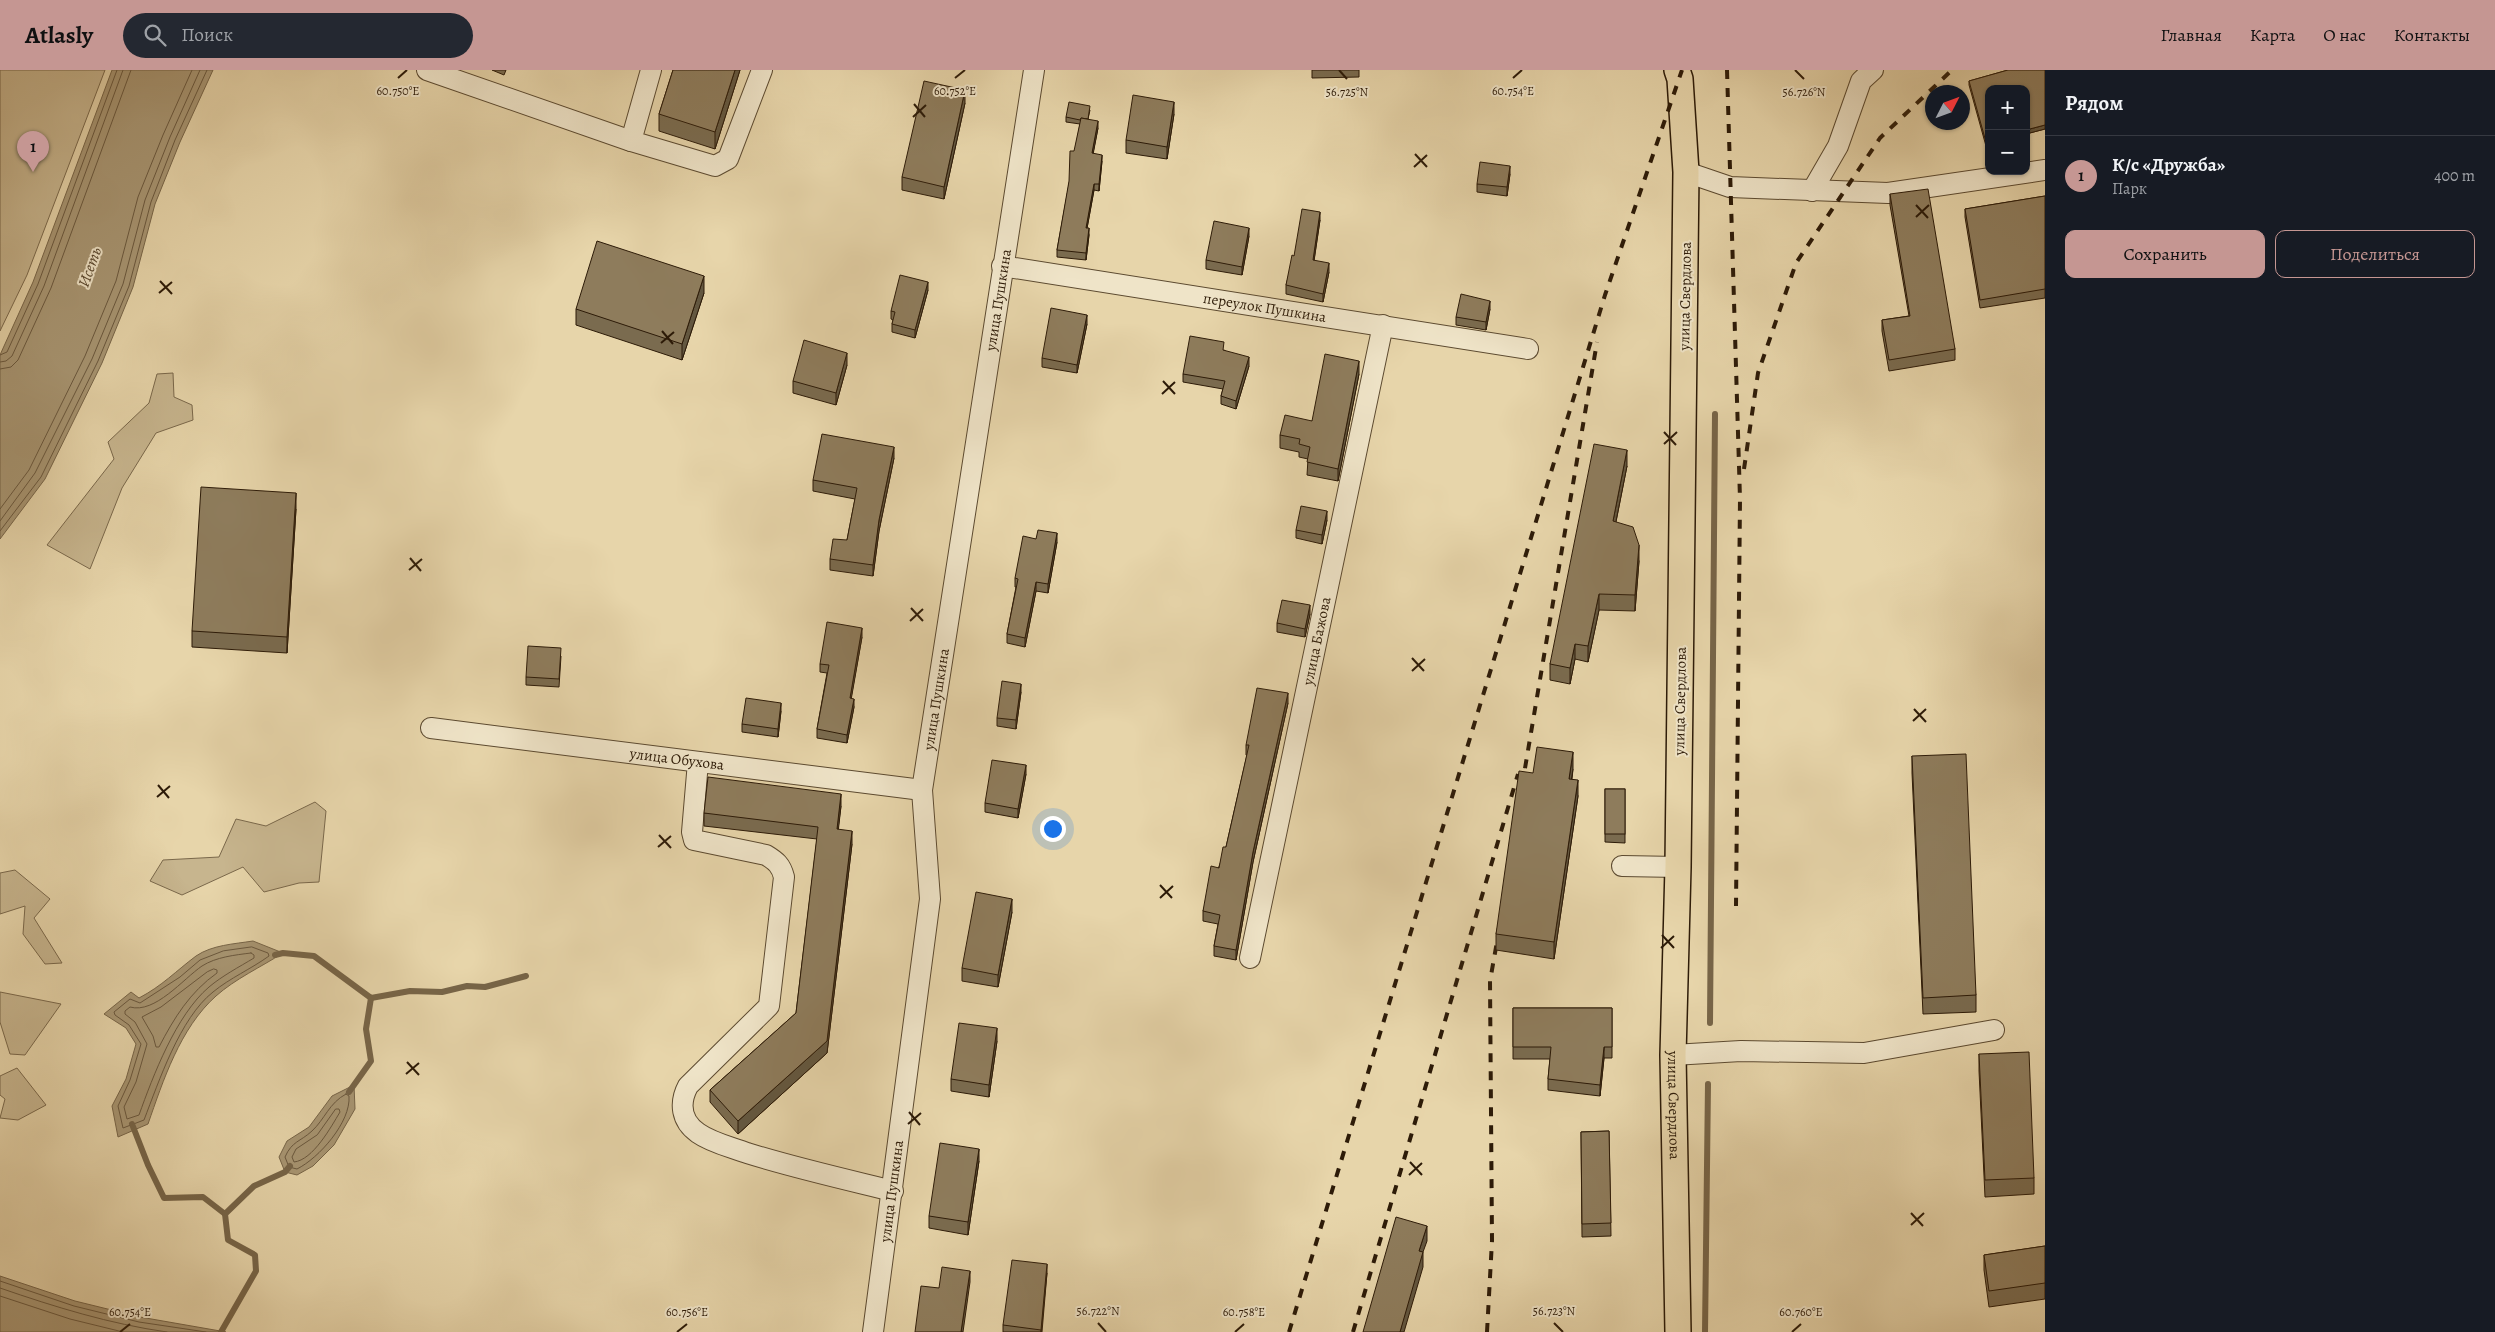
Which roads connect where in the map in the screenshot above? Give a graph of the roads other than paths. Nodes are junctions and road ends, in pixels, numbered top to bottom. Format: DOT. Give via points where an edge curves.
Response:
graph roads {
  1 [pos="427,70"];
  2 [pos="651,70"];
  3 [pos="762,70"];
  4 [pos="1034,70"];
  5 [pos="1677,70"];
  6 [pos="1873,70"];
  7 [pos="631,141"];
  8 [pos="2045,170"];
  9 [pos="1686,172"];
  10 [pos="1812,192"];
  11 [pos="1002,266"];
  12 [pos="1383,325"];
  13 [pos="1528,349"];
  14 [pos="430,728"];
  15 [pos="698,762"];
  16 [pos="922,790"];
  17 [pos="1622,866"];
  18 [pos="1678,867"];
  19 [pos="1250,958"];
  20 [pos="1994,1030"];
  21 [pos="1673,1054"];
  22 [pos="893,1191"];
  23 [pos="873,1332"];
  24 [pos="1678,1332"];
  1 -- 7 [label="street"];
  2 -- 7 [label="street"];
  3 -- 7 [label="street" via="728,159 715,166"];
  4 -- 11 [label="street, улица Пушкина"];
  5 -- 9 [label="main road, улица Свердлова"];
  6 -- 10 [label="street" via="1861,81 1838,146"];
  8 -- 10 [label="street" via="1888,193"];
  9 -- 10 [label="street" via="1730,187"];
  9 -- 18 [label="main road, улица Свердлова"];
  11 -- 12 [label="street, переулок Пушкина"];
  11 -- 16 [label="street, улица Пушкина"];
  12 -- 13 [label="street, переулок Пушкина"];
  12 -- 19 [label="street, улица Бажова"];
  14 -- 15 [label="street, улица Обухова"];
  15 -- 16 [label="street, улица Обухова"];
  15 -- 22 [label="street" via="694,840 766,855 782,868 784,877 769,1006 688,1086 682,1096 681,1107 686,1121 696,1132 713,1142 788,1166"];
  16 -- 22 [label="street, улица Пушкина" via="930,899"];
  17 -- 18 [label="street"];
  18 -- 21 [label="main road, улица Свердлова"];
  20 -- 21 [label="street" via="1864,1053 1741,1051"];
  21 -- 24 [label="main road, улица Свердлова"];
  22 -- 23 [label="street, улица Пушкина"];
}
